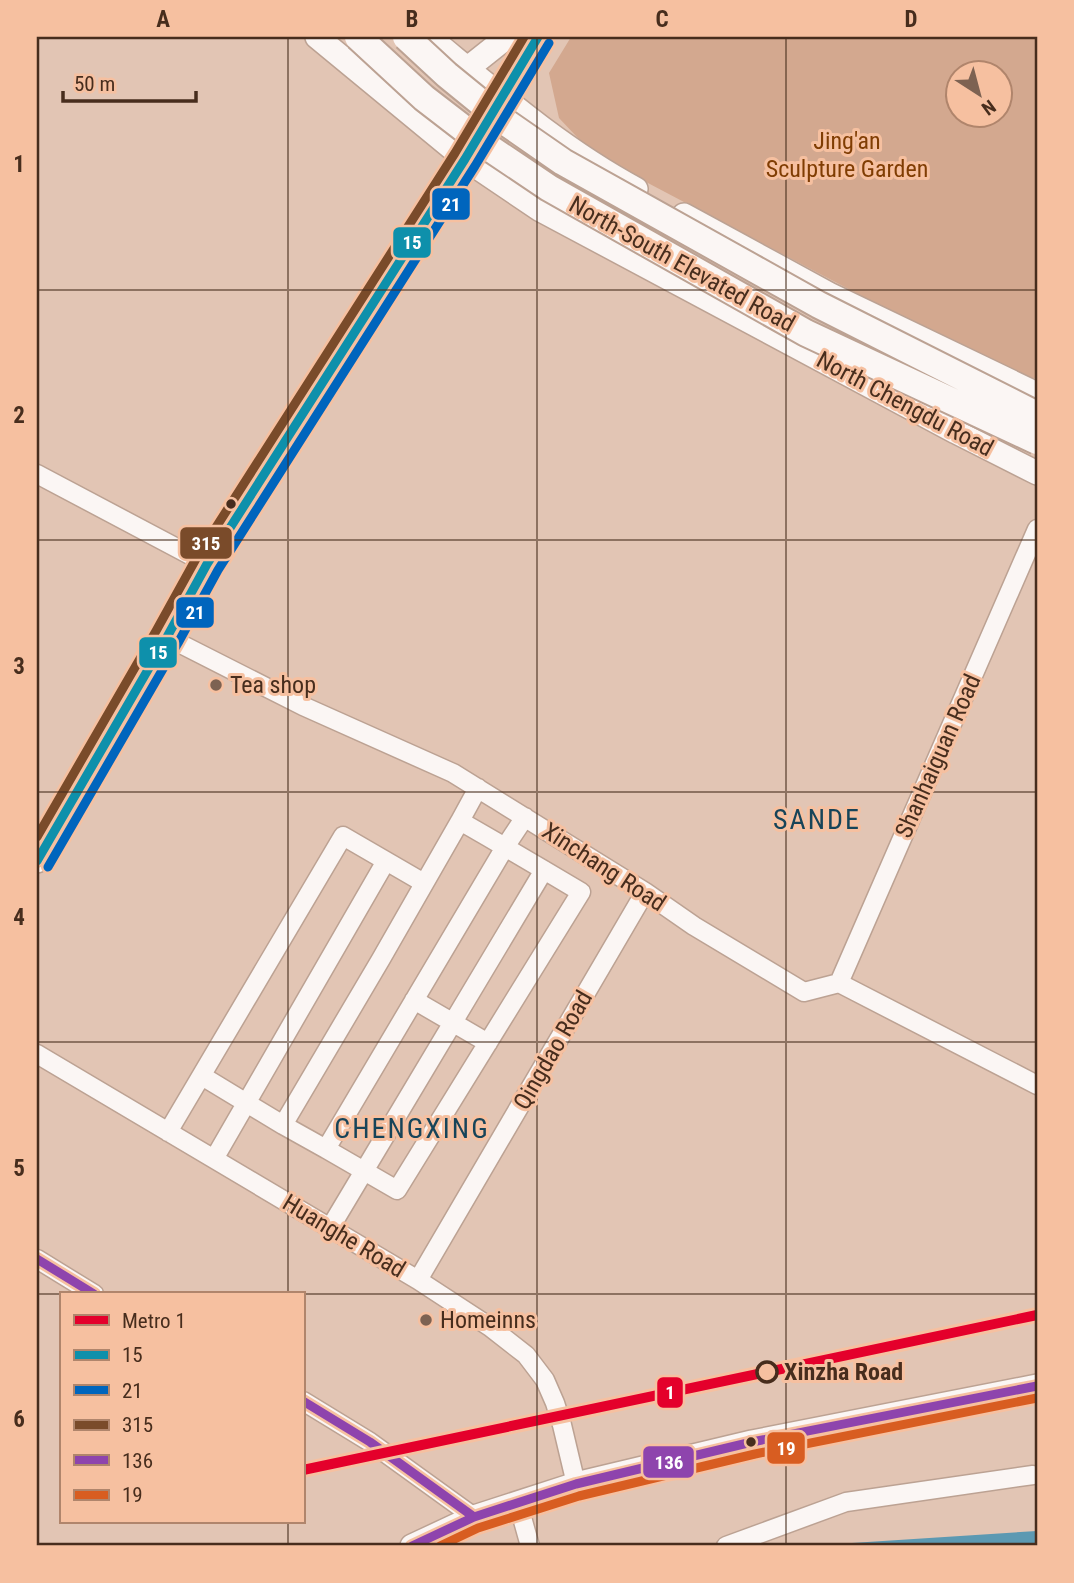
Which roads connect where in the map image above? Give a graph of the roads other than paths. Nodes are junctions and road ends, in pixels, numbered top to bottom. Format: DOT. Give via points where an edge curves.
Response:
graph roads {
  1 [pos="317,37"];
  2 [pos="358,37"];
  3 [pos="406,37"];
  4 [pos="429,37"];
  5 [pos="505,37"];
  6 [pos="538,37"];
  7 [pos="468,68"];
  8 [pos="503,97"];
  9 [pos="465,159"];
  10 [pos="1037,394"];
  11 [pos="1037,415"];
  12 [pos="1037,441"];
  13 [pos="1037,473"];
  14 [pos="37,474"];
  15 [pos="1037,529"];
  16 [pos="207,564"];
  17 [pos="167,637"];
  18 [pos="478,788"];
  19 [pos="525,817"];
  20 [pos="460,821"];
  21 [pos="505,847"];
  22 [pos="37,861"];
  23 [pos="386,861"];
  24 [pos="544,870"];
  25 [pos="424,883"];
  26 [pos="645,892"];
  27 [pos="839,983"];
  28 [pos="414,1000"];
  29 [pos="453,1023"];
  30 [pos="488,1043"];
  31 [pos="37,1054"];
  32 [pos="202,1076"];
  33 [pos="1037,1085"];
  34 [pos="246,1102"];
  35 [pos="283,1125"];
  36 [pos="168,1132"];
  37 [pos="326,1150"];
  38 [pos="214,1159"];
  39 [pos="364,1172"];
  40 [pos="330,1228"];
  41 [pos="37,1259"];
  42 [pos="418,1280"];
  43 [pos="91,1292"];
  44 [pos="1037,1386"];
  45 [pos="304,1402"];
  46 [pos="1033,1475"];
  47 [pos="576,1484"];
  48 [pos="518,1503"];
  49 [pos="474,1517"];
  50 [pos="412,1546"];
  51 [pos="530,1546"];
  52 [pos="726,1546"];
  1 -- 9 [label="main road, North Chengdu Road"];
  2 -- 12 [label="highway, North-South Elevated Road, bridge" via="424,98 549,188 806,333"];
  3 -- 11 [label="highway, North-South Elevated Road, bridge" via="501,119 563,162 819,305"];
  4 -- 7 [label="main road"];
  5 -- 7 [label="main road"];
  6 -- 8 [label="main road"];
  7 -- 8 [label="main road"];
  8 -- 9 [label="main road"];
  8 -- 10 [label="main road" via="628,184 829,294"];
  9 -- 13 [label="main road, North Chengdu Road" via="539,209"];
  9 -- 16 [label="main road"];
  14 -- 16 [label="street"];
  15 -- 27 [label="street, Shanhaiguan Road"];
  16 -- 17 [label="main road"];
  17 -- 18 [label="street, Xinchang Road"];
  17 -- 22 [label="main road"];
  18 -- 19 [label="street, Xinchang Road"];
  18 -- 20 [label="street"];
  19 -- 21 [label="street"];
  19 -- 26 [label="street, Xinchang Road"];
  20 -- 21 [label="street"];
  20 -- 25 [label="street"];
  21 -- 24 [label="street"];
  21 -- 28 [label="street"];
  23 -- 25 [label="street"];
  23 -- 32 [label="street" via="343,836"];
  23 -- 34 [label="street"];
  24 -- 29 [label="street"];
  24 -- 30 [label="street" via="581,892"];
  25 -- 35 [label="street"];
  26 -- 27 [label="street, Xinchang Road" via="804,992"];
  26 -- 42 [label="street, Qingdao Road"];
  27 -- 33 [label="street"];
  28 -- 29 [label="street"];
  28 -- 37 [label="street"];
  29 -- 30 [label="street"];
  29 -- 39 [label="street"];
  30 -- 39 [label="street" via="397,1190"];
  31 -- 36 [label="street, Huanghe Road"];
  32 -- 34 [label="street"];
  32 -- 36 [label="street"];
  34 -- 35 [label="street"];
  34 -- 38 [label="street"];
  35 -- 37 [label="street"];
  36 -- 38 [label="street, Huanghe Road"];
  37 -- 39 [label="street"];
  38 -- 40 [label="street, Huanghe Road"];
  39 -- 40 [label="street"];
  40 -- 42 [label="street, Huanghe Road"];
  41 -- 43 [label="street"];
  42 -- 47 [label="street, Huanghe Road" via="526,1355 555,1402"];
  44 -- 47 [label="main road" via="752,1442"];
  45 -- 49 [label="street"];
  46 -- 52 [label="street" via="845,1502"];
  47 -- 48 [label="main road"];
  48 -- 49 [label="main road"];
  48 -- 51 [label="street"];
  49 -- 50 [label="main road"];
}
